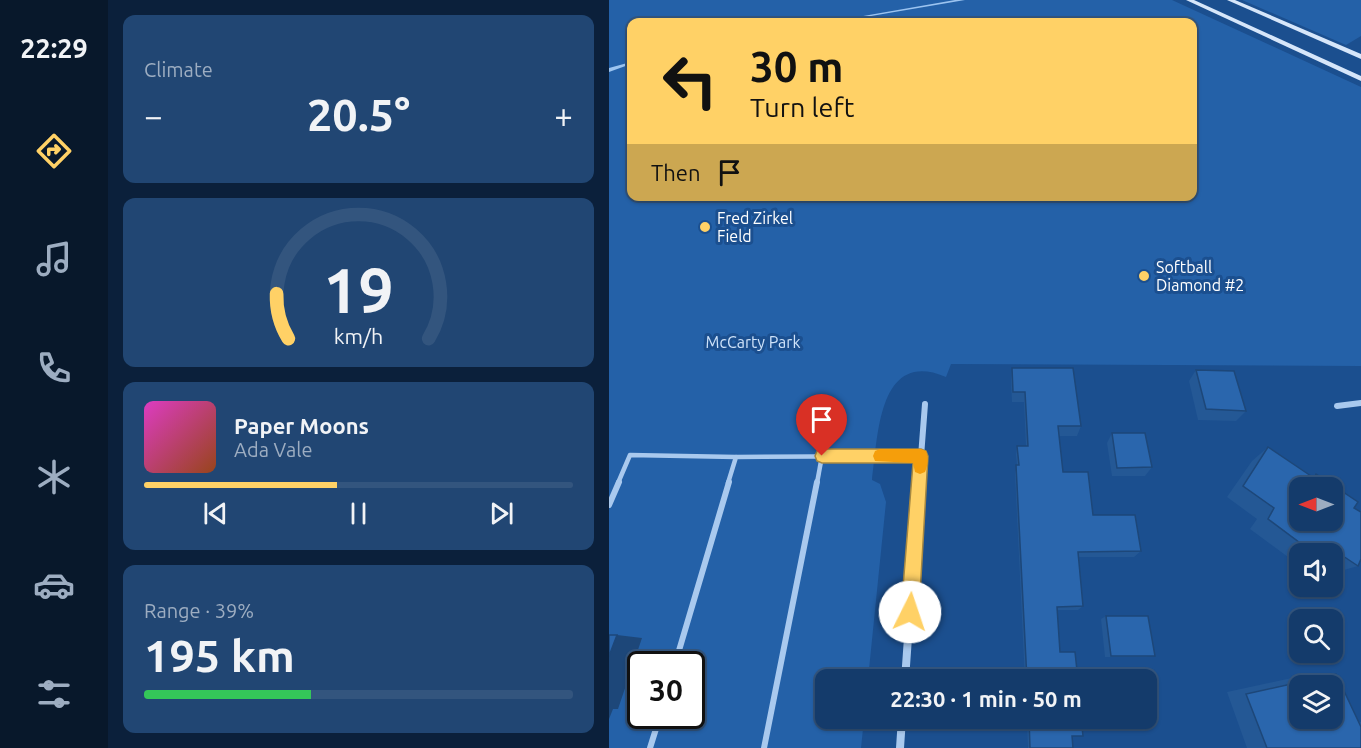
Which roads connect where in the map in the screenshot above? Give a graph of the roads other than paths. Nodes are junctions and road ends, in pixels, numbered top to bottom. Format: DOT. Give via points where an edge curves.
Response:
graph roads {
  1 [pos="1189,0"];
  2 [pos="1230,0"];
  3 [pos="1361,57"];
  4 [pos="1361,79"];
  5 [pos="1361,403"];
  6 [pos="925,404"];
  7 [pos="1337,406"];
  8 [pos="822,456"];
  9 [pos="921,456"];
  10 [pos="736,457"];
  11 [pos="609,505"];
  12 [pos="679,651"];
  13 [pos="906,669"];
  14 [pos="656,729"];
  15 [pos="901,729"];
  16 [pos="650,748"];
  17 [pos="764,748"];
  18 [pos="900,748"];
  1 -- 4 [label="main road"];
  2 -- 3 [label="main road"];
  5 -- 7 [label="street"];
  6 -- 9 [label="street"];
  8 -- 9 [label="lane"];
  8 -- 10 [label="lane"];
  8 -- 17 [label="lane"];
  9 -- 13 [label="street"];
  10 -- 11 [label="lane" via="630,455"];
  10 -- 12 [label="lane"];
  14 -- 16 [label="lane"];
  15 -- 18 [label="street"];
}
